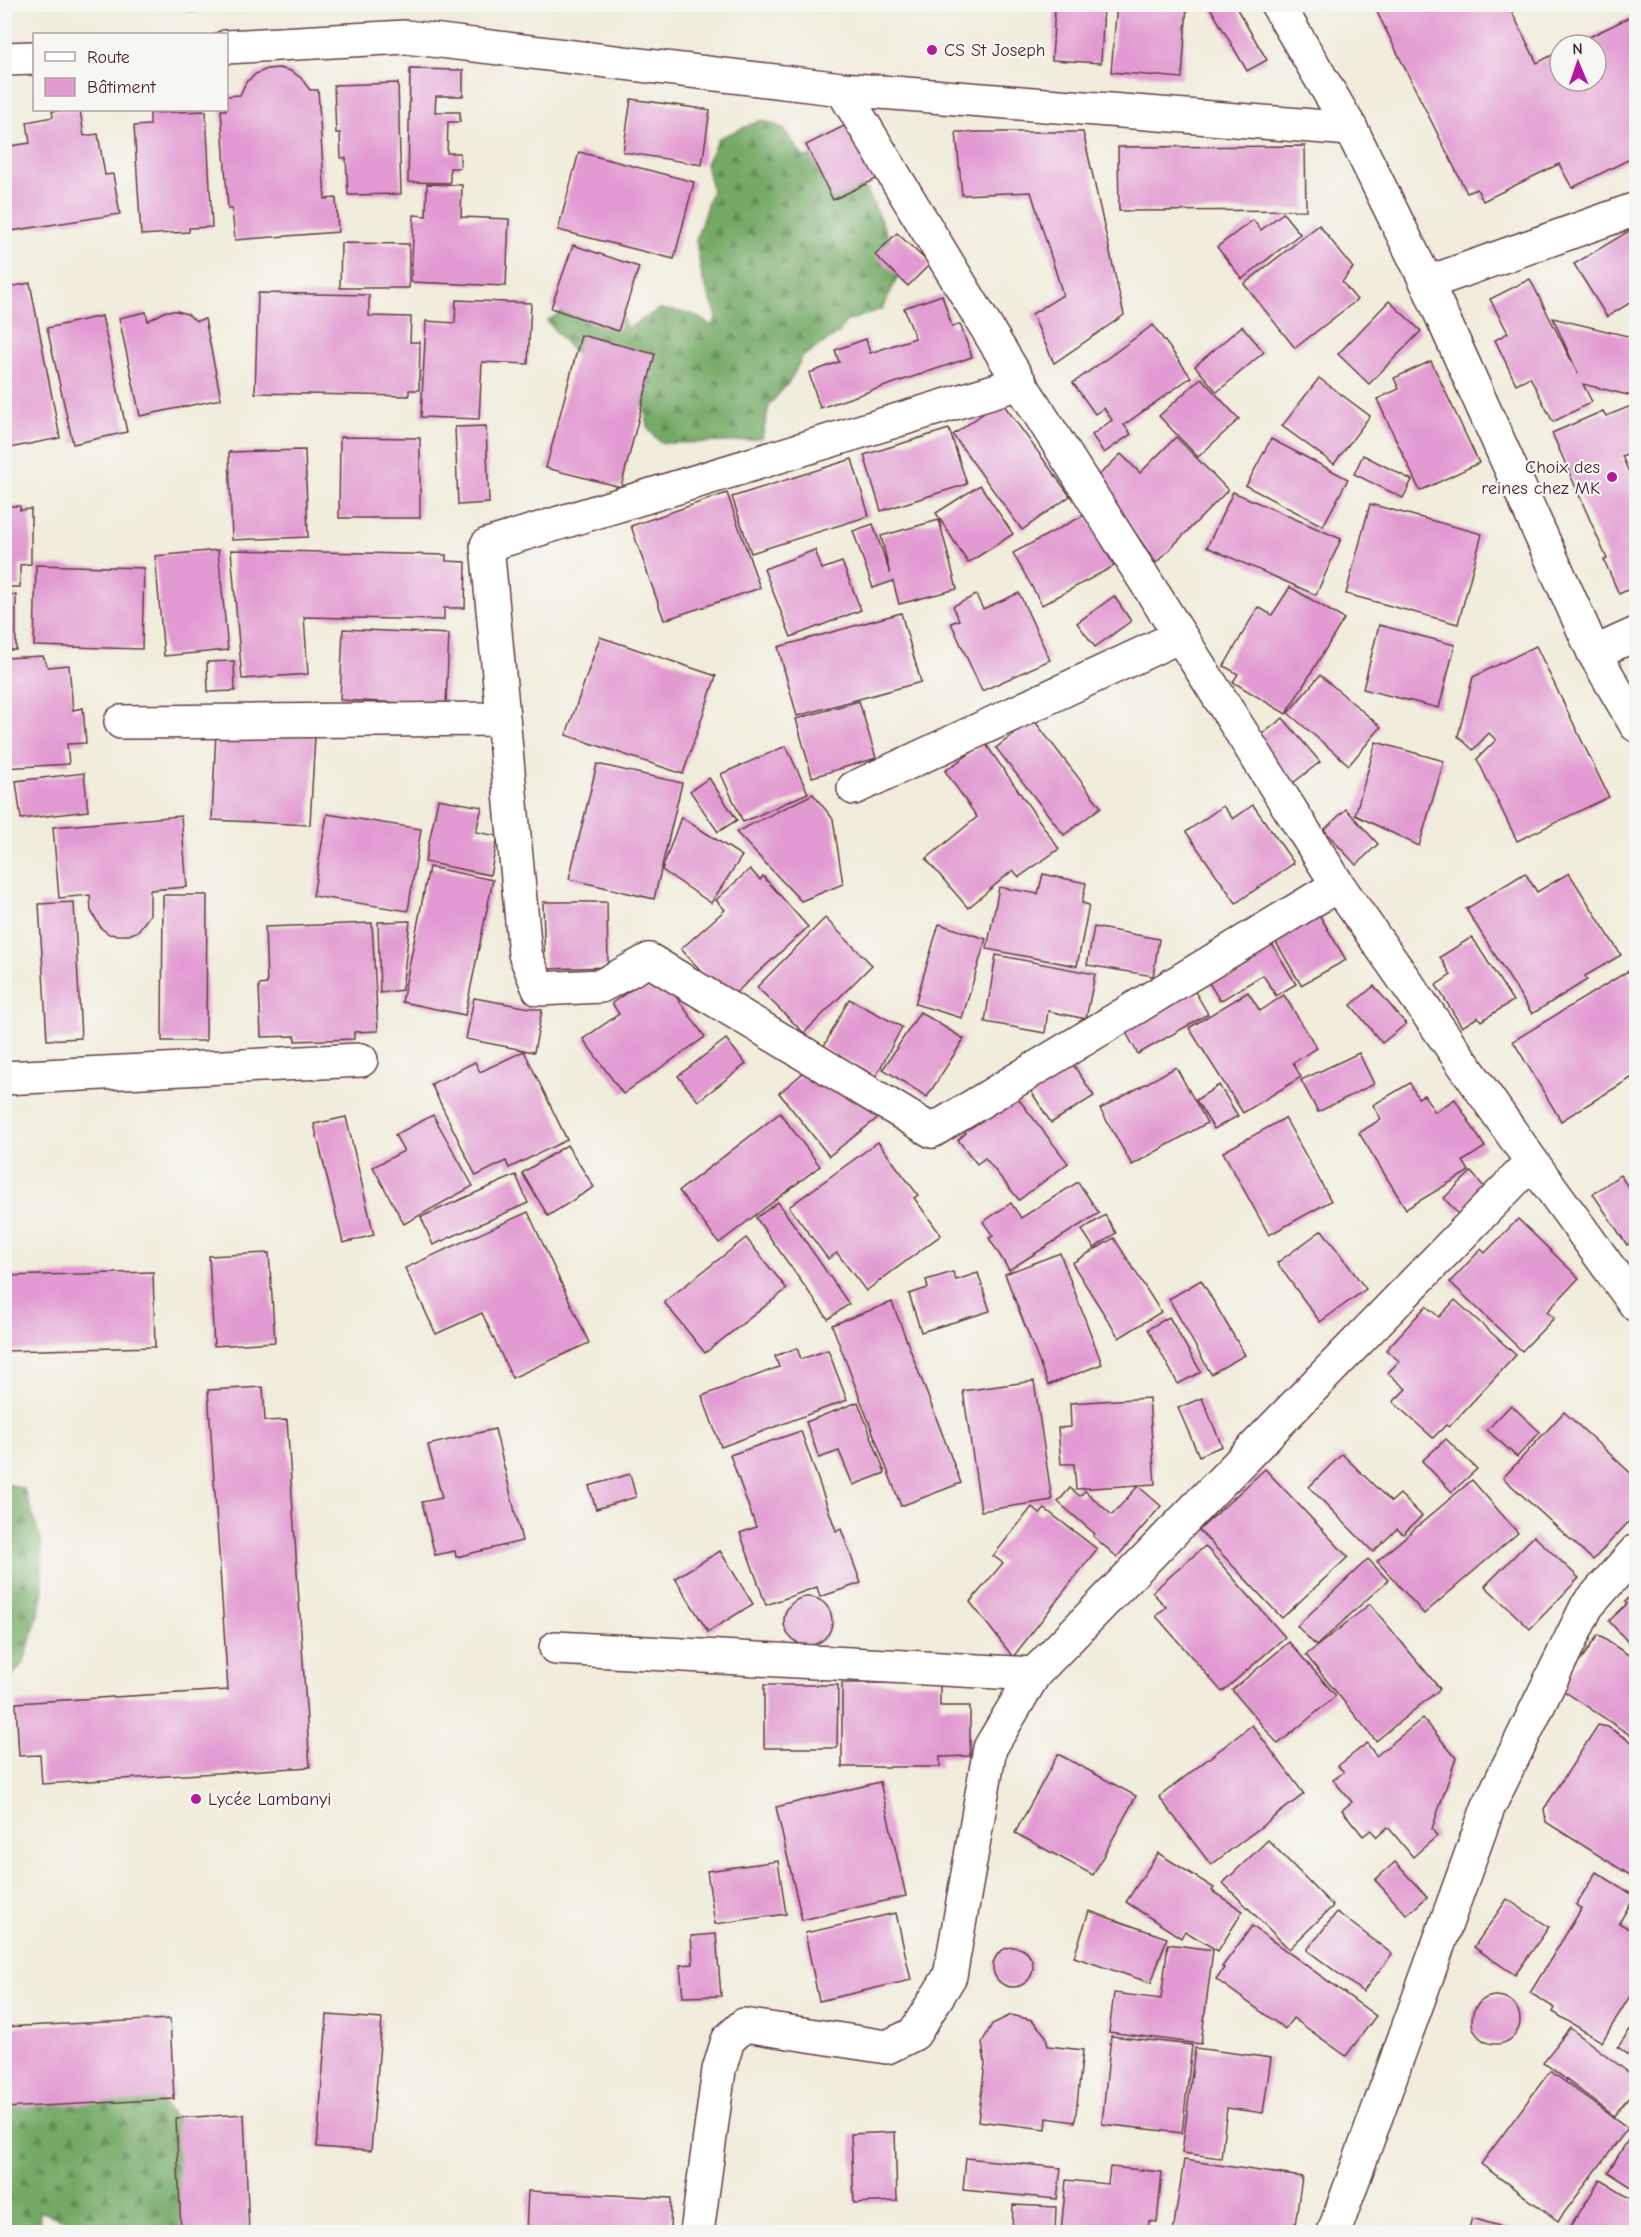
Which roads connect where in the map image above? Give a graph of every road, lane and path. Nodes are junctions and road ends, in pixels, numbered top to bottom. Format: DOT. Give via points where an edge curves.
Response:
graph roads {
  1 [pos="1277,4"];
  2 [pos="228,47"];
  3 [pos="33,58"];
  4 [pos="4,59"];
  5 [pos="842,89"];
  6 [pos="1351,129"];
  7 [pos="1636,209"];
  8 [pos="1427,283"];
  9 [pos="1020,383"];
  10 [pos="1636,634"];
  11 [pos="1180,636"];
  12 [pos="1594,653"];
  13 [pos="503,719"];
  14 [pos="121,722"];
  15 [pos="1636,726"];
  16 [pos="854,788"];
  17 [pos="1338,885"];
  18 [pos="361,1060"];
  19 [pos="4,1078"];
  20 [pos="1532,1162"];
  21 [pos="1636,1305"];
  22 [pos="1636,1551"];
  23 [pos="556,1648"];
  24 [pos="1034,1674"];
  25 [pos="698,2232"];
  26 [pos="1335,2232"];
  1 -- 6 [label="street"];
  2 -- 5 [label="street" via="406,37"];
  3 -- 4 [label="street"];
  5 -- 6 [label="street"];
  5 -- 9 [label="street"];
  6 -- 8 [label="street"];
  7 -- 8 [label="street"];
  8 -- 12 [label="street"];
  9 -- 11 [label="street"];
  9 -- 13 [label="street" via="487,545"];
  10 -- 12 [label="street"];
  11 -- 16 [label="street"];
  11 -- 17 [label="street"];
  12 -- 15 [label="street"];
  13 -- 14 [label="street"];
  13 -- 17 [label="street" via="525,954 539,989 601,986 649,960 932,1131"];
  17 -- 20 [label="street"];
  18 -- 19 [label="street"];
  20 -- 21 [label="street"];
  20 -- 24 [label="street"];
  22 -- 26 [label="street" via="1587,1606 1488,1808"];
  23 -- 24 [label="street"];
  24 -- 25 [label="street" via="990,1748 950,1976 914,2034 887,2047 744,2025 728,2040 719,2070"];
}
